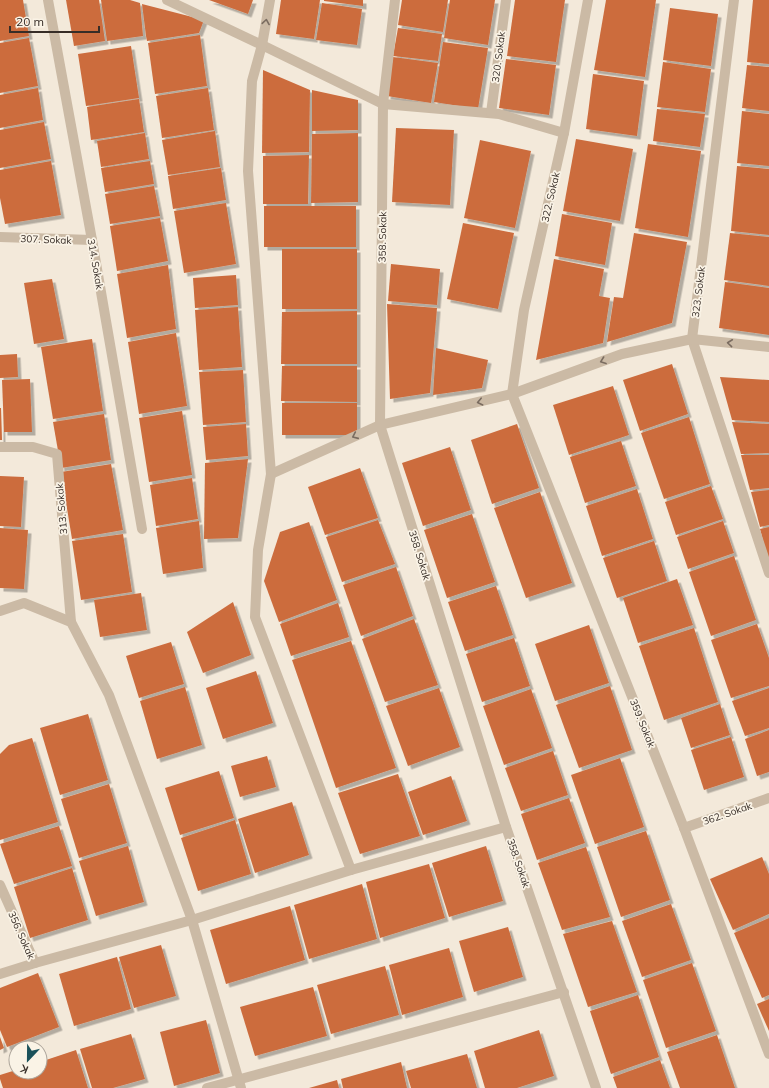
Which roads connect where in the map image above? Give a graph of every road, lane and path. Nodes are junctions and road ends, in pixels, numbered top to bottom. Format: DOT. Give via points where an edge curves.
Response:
graph roads {
  1 [pos="48,0"];
  2 [pos="167,0"];
  3 [pos="270,0"];
  4 [pos="395,0"];
  5 [pos="506,0"];
  6 [pos="588,0"];
  7 [pos="734,0"];
  8 [pos="262,45"];
  9 [pos="383,104"];
  10 [pos="491,113"];
  11 [pos="564,133"];
  12 [pos="0,236"];
  13 [pos="92,240"];
  14 [pos="692,339"];
  15 [pos="769,347"];
  16 [pos="512,394"];
  17 [pos="380,425"];
  18 [pos="0,446"];
  19 [pos="271,474"];
  20 [pos="142,529"];
  21 [pos="769,573"];
  22 [pos="0,612"];
  23 [pos="71,622"];
  24 [pos="769,798"];
  25 [pos="506,828"];
  26 [pos="684,828"];
  27 [pos="351,870"];
  28 [pos="0,885"];
  29 [pos="192,920"];
  30 [pos="35,963"];
  31 [pos="0,974"];
  32 [pos="564,992"];
  33 [pos="769,1054"];
  34 [pos="240,1084"];
  35 [pos="207,1088"];
  36 [pos="596,1088"];
  1 -- 13 [label="street, 314. Sokak"];
  2 -- 8 [label="street"];
  8 -- 3 [label="street, one-way"];
  4 -- 9 [label="street, 358. Sokak"];
  5 -- 10 [label="street, 320. Sokak"];
  6 -- 11 [label="street, 322. Sokak"];
  7 -- 14 [label="street, 323. Sokak"];
  8 -- 9 [label="street"];
  8 -- 19 [label="street" via="252,81 248,171"];
  9 -- 10 [label="street"];
  9 -- 17 [label="street, 358. Sokak"];
  10 -- 11 [label="street"];
  11 -- 16 [label="street, 322. Sokak" via="524,310"];
  12 -- 13 [label="street, 307. Sokak"];
  13 -- 20 [label="street, 314. Sokak"];
  15 -- 14 [label="street, one-way"];
  14 -- 16 [label="street, one-way" via="622,354"];
  14 -- 21 [label="street, 323. Sokak"];
  16 -- 17 [label="street, one-way"];
  16 -- 26 [label="street, 359. Sokak"];
  17 -- 19 [label="street, one-way"];
  17 -- 25 [label="street, 358. Sokak"];
  18 -- 23 [label="street, 313. Sokak" via="33,447 57,454"];
  19 -- 27 [label="street" via="258,550 255,617"];
  22 -- 23 [label="street" via="24,603"];
  23 -- 29 [label="street" via="109,695"];
  24 -- 26 [label="street, 362. Sokak"];
  25 -- 27 [label="street"];
  25 -- 32 [label="street, 358. Sokak"];
  26 -- 33 [label="street, 359. Sokak"];
  27 -- 29 [label="street"];
  28 -- 30 [label="street, 356. Sokak"];
  29 -- 30 [label="street"];
  29 -- 34 [label="street"];
  30 -- 31 [label="street"];
  32 -- 34 [label="street"];
  32 -- 36 [label="street, 358. Sokak"];
  34 -- 35 [label="street"];
}
